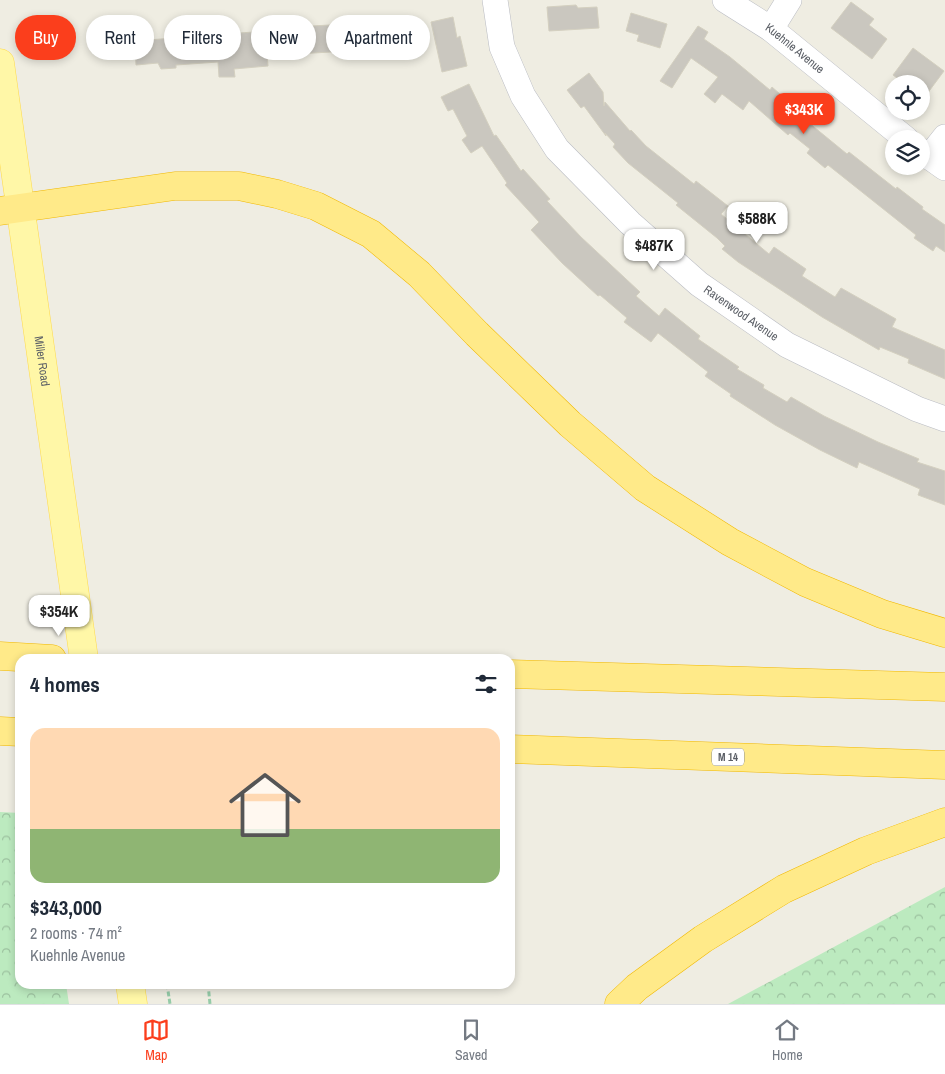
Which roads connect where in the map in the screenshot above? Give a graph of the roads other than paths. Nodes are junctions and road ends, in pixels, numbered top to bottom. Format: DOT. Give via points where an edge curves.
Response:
graph roads {
  1 [pos="495,0"];
  2 [pos="725,0"];
  3 [pos="789,0"];
  4 [pos="771,29"];
  5 [pos="0,63"];
  6 [pos="895,130"];
  7 [pos="945,137"];
  8 [pos="932,159"];
  9 [pos="10,210"];
  10 [pos="945,419"];
  11 [pos="945,633"];
  12 [pos="83,654"];
  13 [pos="0,656"];
  14 [pos="15,657"];
  15 [pos="515,674"];
  16 [pos="945,687"];
  17 [pos="0,731"];
  18 [pos="15,732"];
  19 [pos="515,749"];
  20 [pos="945,765"];
  21 [pos="945,822"];
  22 [pos="131,989"];
  23 [pos="133,1004"];
  24 [pos="619,1004"];
  1 -- 10 [label="street, Ravenwood Avenue" via="502,47 523,96 557,149 630,223 699,284 787,345 917,409"];
  2 -- 4 [label="street, Kuehnle Avenue"];
  3 -- 4 [label="street"];
  4 -- 6 [label="street, Kuehnle Avenue"];
  5 -- 9 [label="main road, Miller Road"];
  7 -- 8 [label="street"];
  9 -- 11 [label="highway" via="175,186 239,186 316,206 371,234 419,274 570,424 645,488 730,542 804,582 882,614"];
  9 -- 12 [label="main road, Miller Road"];
  13 -- 14 [label="highway"];
  15 -- 16 [label="highway"];
  17 -- 18 [label="highway"];
  19 -- 20 [label="highway, M 14"];
  21 -- 24 [label="highway" via="866,851 784,889 703,939"];
  22 -- 23 [label="main road"];
}
